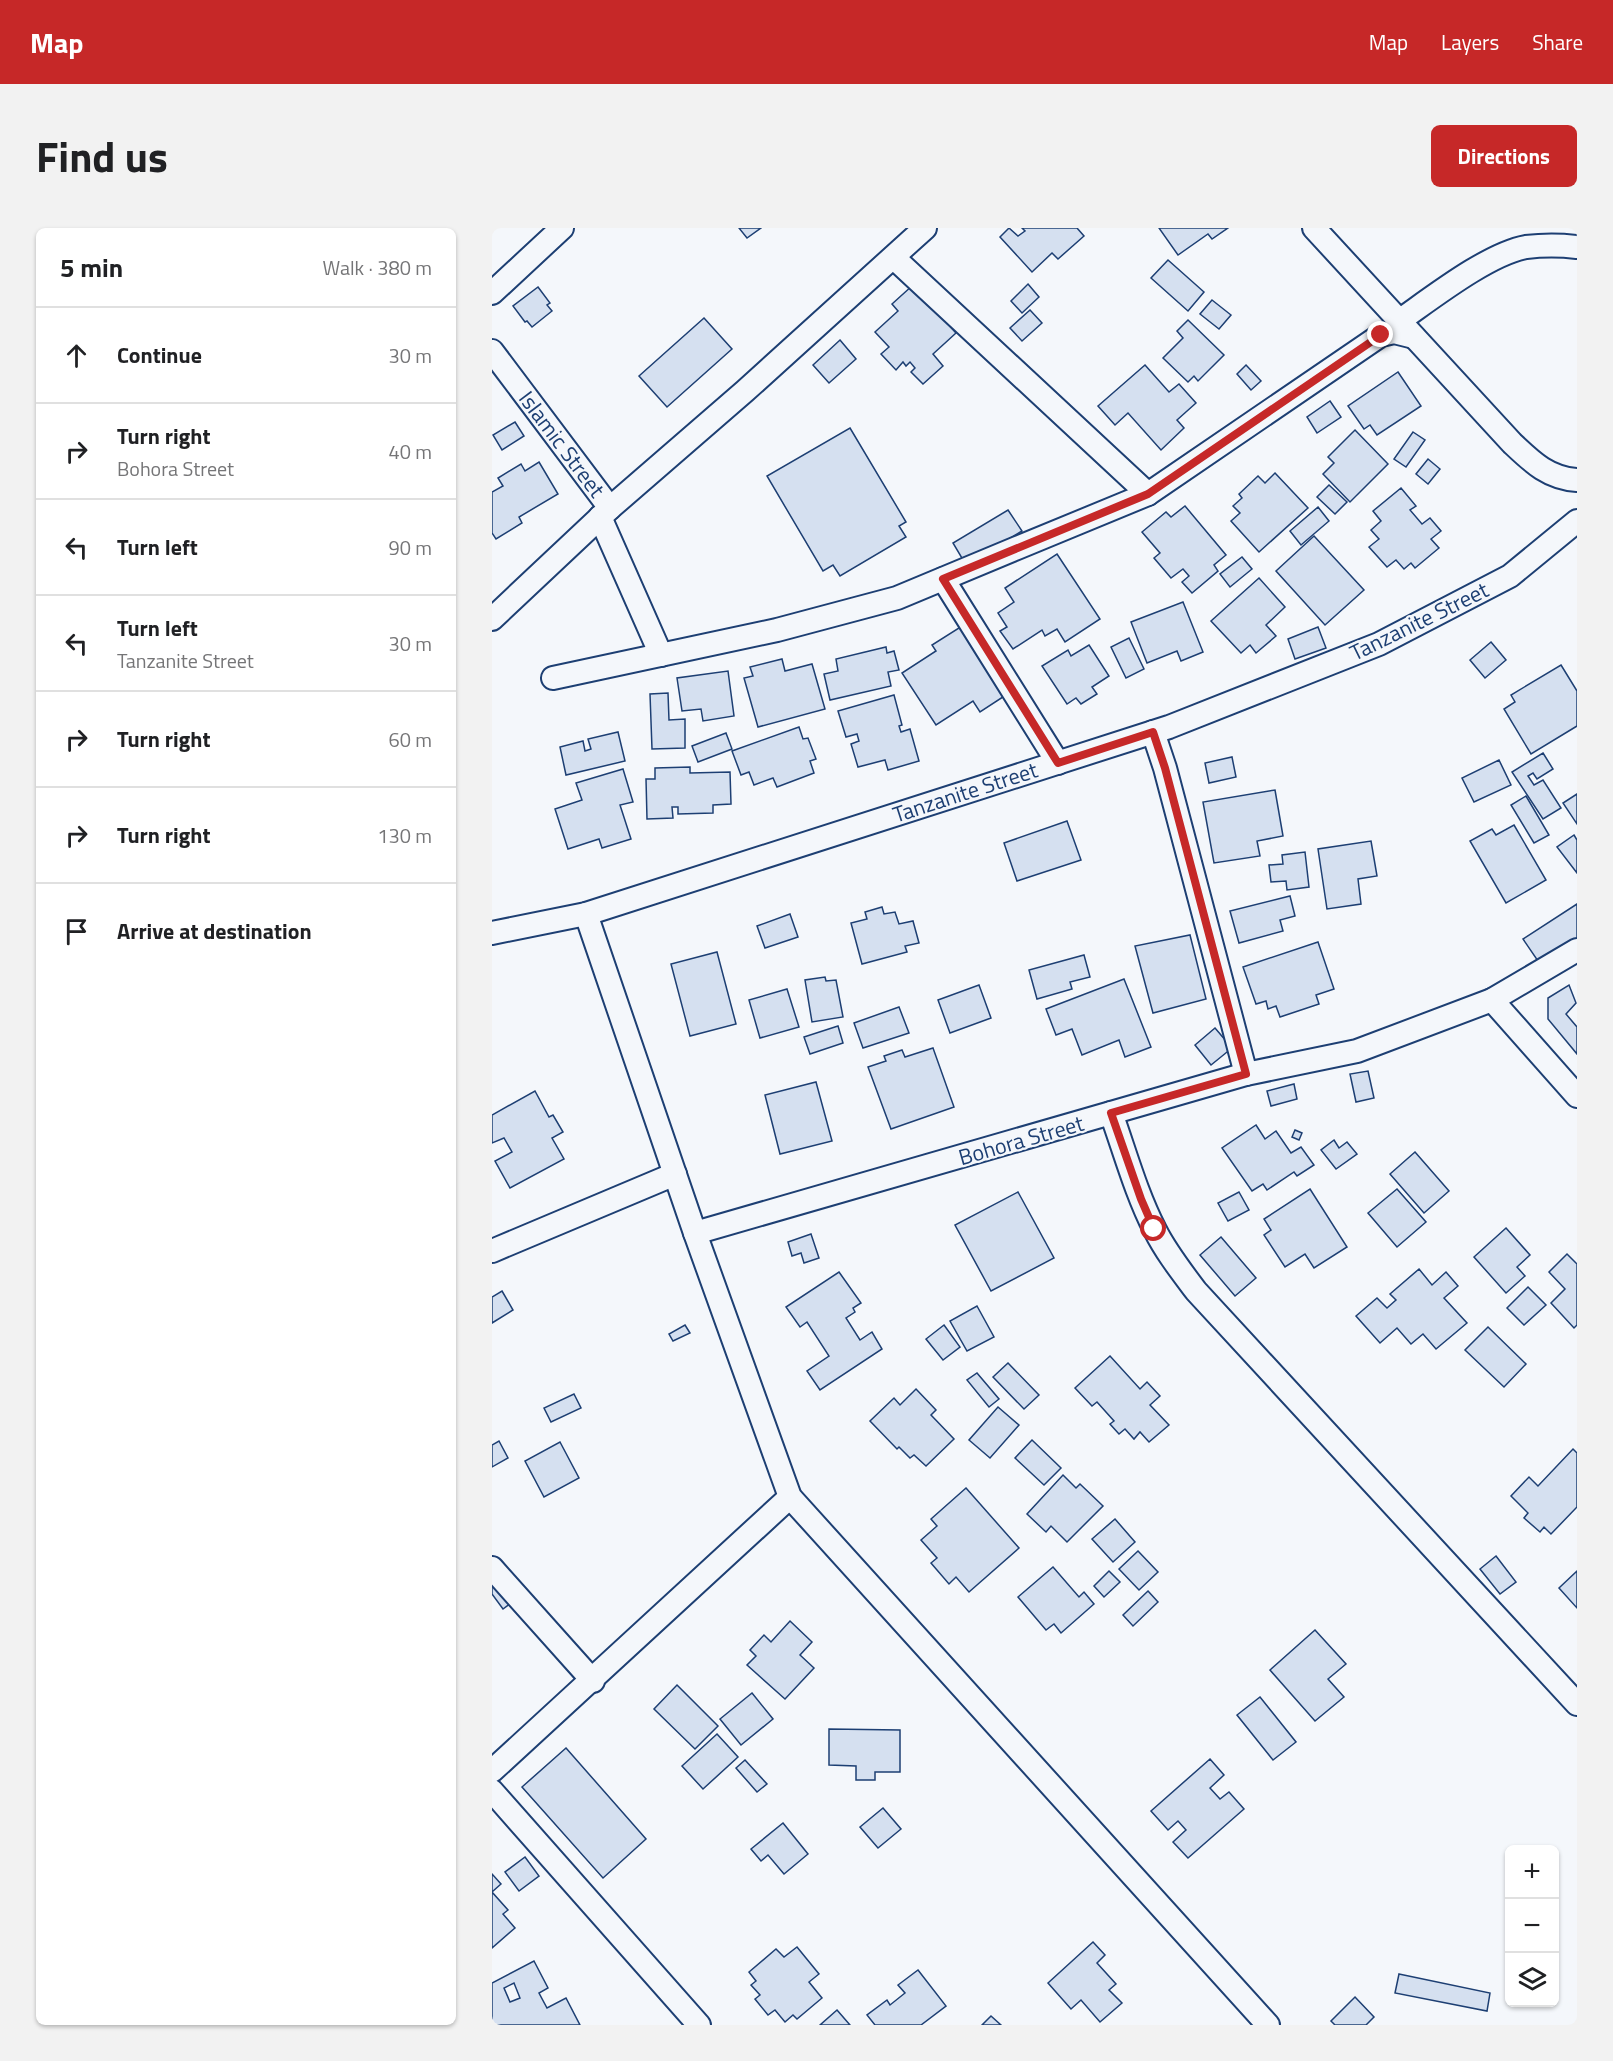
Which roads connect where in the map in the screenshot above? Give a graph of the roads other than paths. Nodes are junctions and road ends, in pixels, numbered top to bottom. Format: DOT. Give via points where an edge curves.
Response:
graph roads {
  1 [pos="561,228"];
  2 [pos="925,228"];
  3 [pos="1314,228"];
  4 [pos="1577,247"];
  5 [pos="894,258"];
  6 [pos="492,293"];
  7 [pos="1407,329"];
  8 [pos="492,351"];
  9 [pos="1577,480"];
  10 [pos="1148,494"];
  11 [pos="605,513"];
  12 [pos="1577,521"];
  13 [pos="943,579"];
  14 [pos="492,619"];
  15 [pos="661,655"];
  16 [pos="553,678"];
  17 [pos="1153,732"];
  18 [pos="1058,763"];
  19 [pos="586,914"];
  20 [pos="492,933"];
  21 [pos="1577,950"];
  22 [pos="1492,1000"];
  23 [pos="1246,1074"];
  24 [pos="1577,1096"];
  25 [pos="1111,1113"];
  26 [pos="675,1174"];
  27 [pos="695,1233"];
  28 [pos="492,1251"];
  29 [pos="790,1497"];
  30 [pos="492,1568"];
  31 [pos="592,1681"];
  32 [pos="1577,1704"];
  33 [pos="492,1772"];
  34 [pos="492,1791"];
  35 [pos="699,2025"];
  36 [pos="1268,2025"];
  1 -- 6 [label="street"];
  2 -- 5 [label="street"];
  3 -- 7 [label="street"];
  4 -- 7 [label="street" via="1525,248 1499,257 1462,278"];
  5 -- 10 [label="street"];
  5 -- 11 [label="street"];
  7 -- 9 [label="street" via="1540,469"];
  7 -- 10 [label="street" via="1381,335"];
  8 -- 11 [label="street, Islamic Street"];
  10 -- 13 [label="street"];
  11 -- 14 [label="street"];
  11 -- 15 [label="street, Islamic Street"];
  12 -- 17 [label="street, Tanzanite Street" via="1510,576 1379,644"];
  13 -- 15 [label="street" via="897,598"];
  13 -- 18 [label="street"];
  15 -- 16 [label="street"];
  17 -- 18 [label="street, Tanzanite Street"];
  17 -- 23 [label="street"];
  18 -- 19 [label="street, Tanzanite Street"];
  19 -- 20 [label="street, Tanzanite Street"];
  19 -- 26 [label="street"];
  21 -- 22 [label="street, Bohora Street"];
  22 -- 23 [label="street, Bohora Street" via="1357,1051"];
  22 -- 24 [label="street"];
  23 -- 25 [label="street, Bohora Street"];
  25 -- 27 [label="street, Bohora Street"];
  25 -- 32 [label="street" via="1154,1229 1196,1291"];
  26 -- 27 [label="street"];
  26 -- 28 [label="street"];
  27 -- 29 [label="street"];
  29 -- 31 [label="street"];
  29 -- 36 [label="street"];
  30 -- 31 [label="street"];
  31 -- 33 [label="street"];
  34 -- 35 [label="street"];
}
